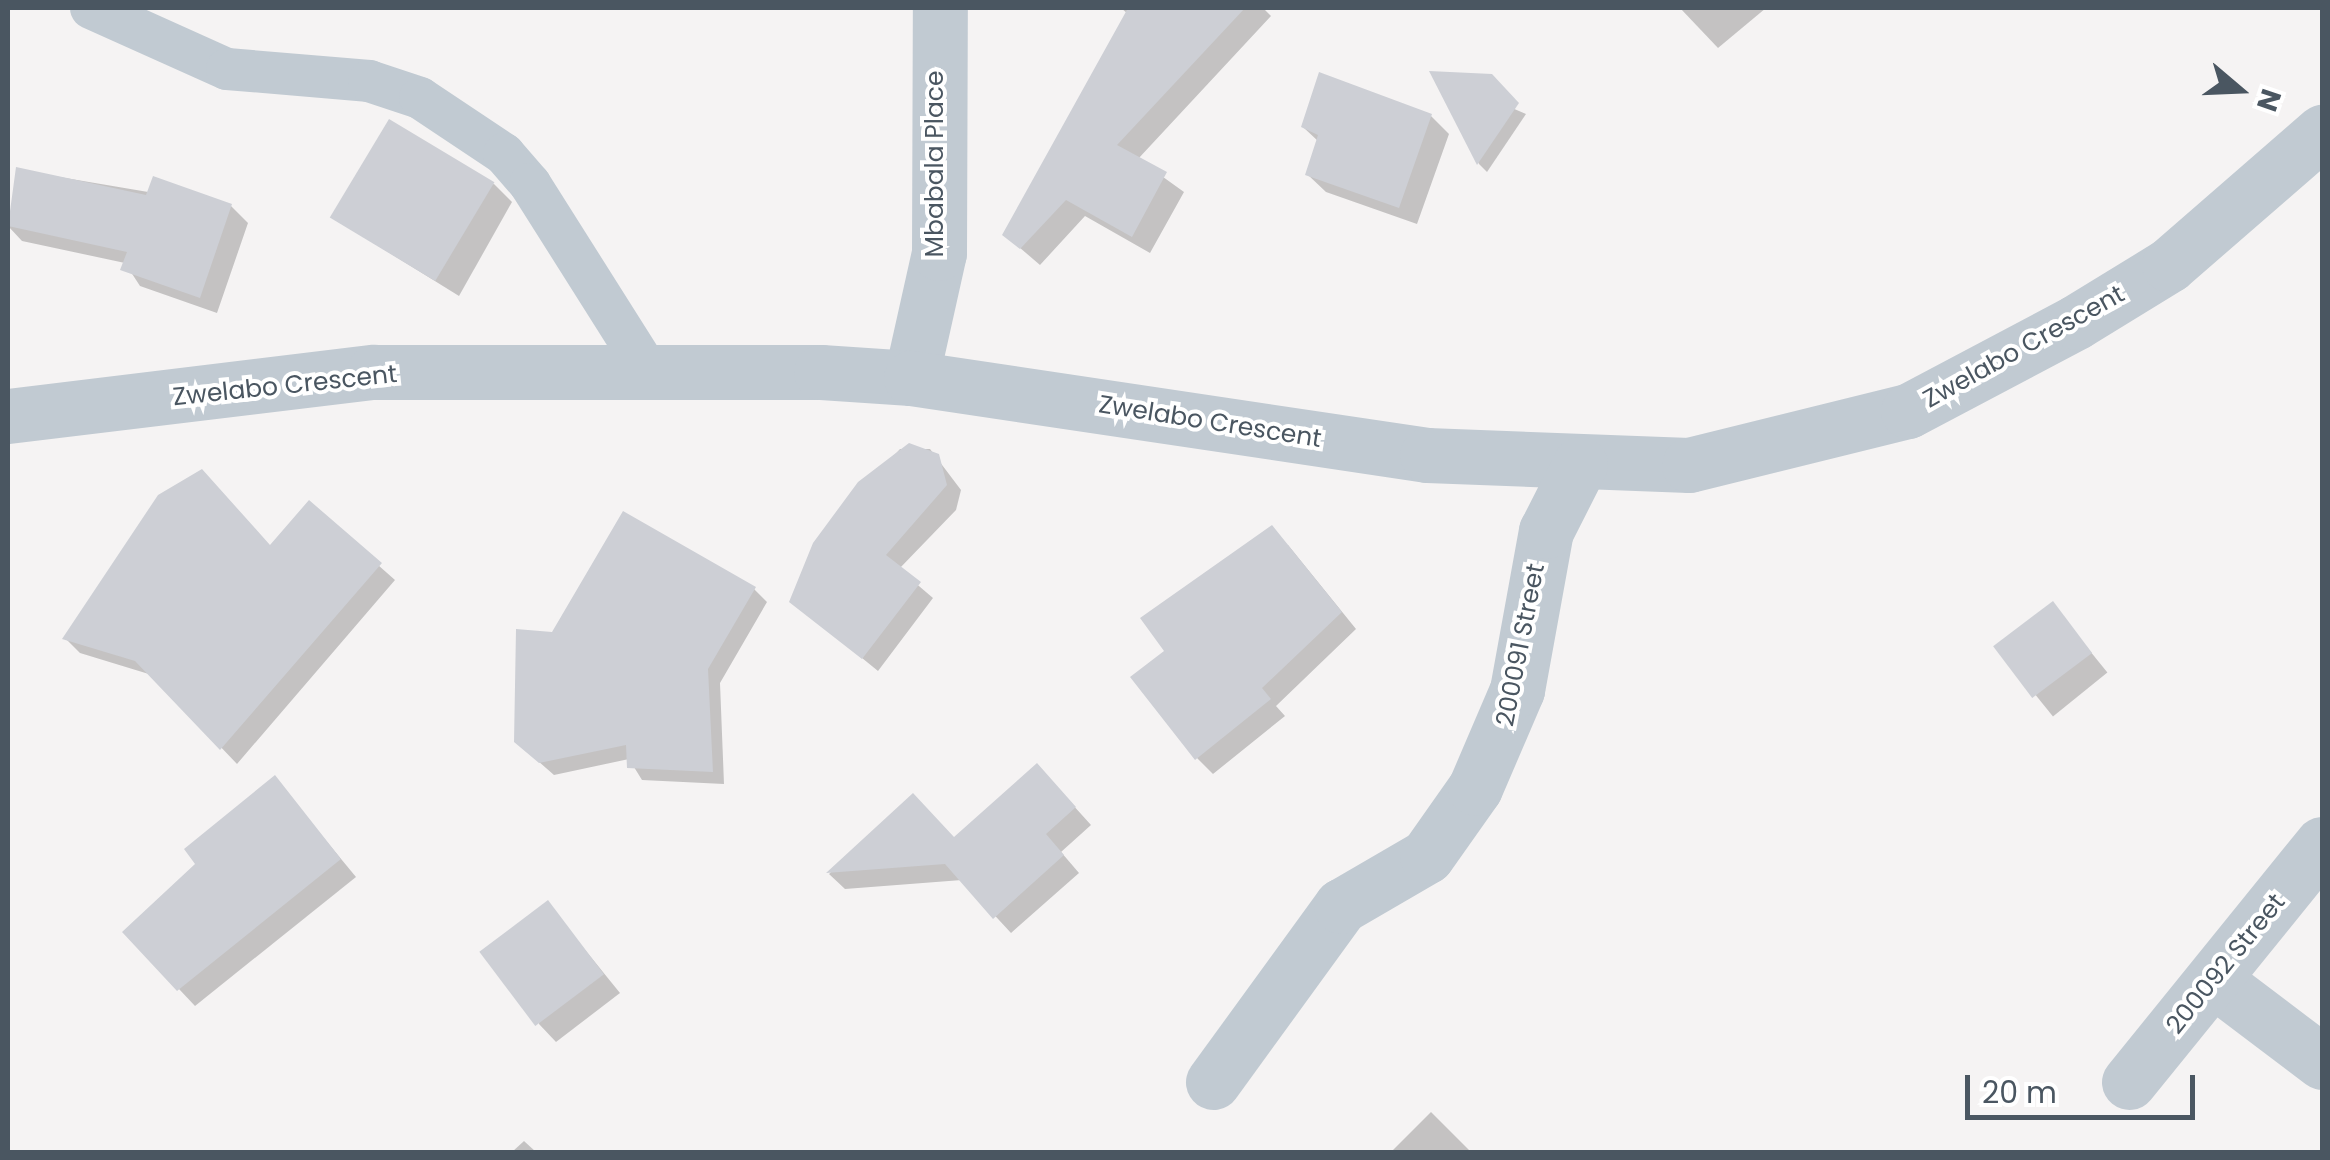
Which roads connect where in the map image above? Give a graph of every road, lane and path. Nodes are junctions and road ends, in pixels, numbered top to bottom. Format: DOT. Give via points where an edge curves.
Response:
graph roads {
  1 [pos="91,8"];
  2 [pos="940,8"];
  3 [pos="2322,132"];
  4 [pos="650,374"];
  5 [pos="911,378"];
  6 [pos="8,416"];
  7 [pos="1580,464"];
  8 [pos="2322,844"];
  9 [pos="2215,981"];
  10 [pos="2322,1062"];
  11 [pos="1213,1082"];
  12 [pos="2129,1082"];
  1 -- 4 [label="lane" via="228,69 369,81 420,98 504,154 530,184"];
  2 -- 5 [label="street, Mbabala Place" via="940,253"];
  3 -- 7 [label="street, Zwelabo Crescent" via="2169,265 1908,411 1689,465"];
  4 -- 5 [label="street, Zwelabo Crescent"];
  4 -- 6 [label="street, Zwelabo Crescent" via="374,372"];
  5 -- 7 [label="street, Zwelabo Crescent" via="1427,455"];
  7 -- 11 [label="street, 200091 Street" via="1546,531 1517,690 1475,788 1427,856 1341,906"];
  8 -- 9 [label="street, 200092 Street"];
  9 -- 10 [label="street"];
  9 -- 12 [label="street, 200092 Street"];
}
